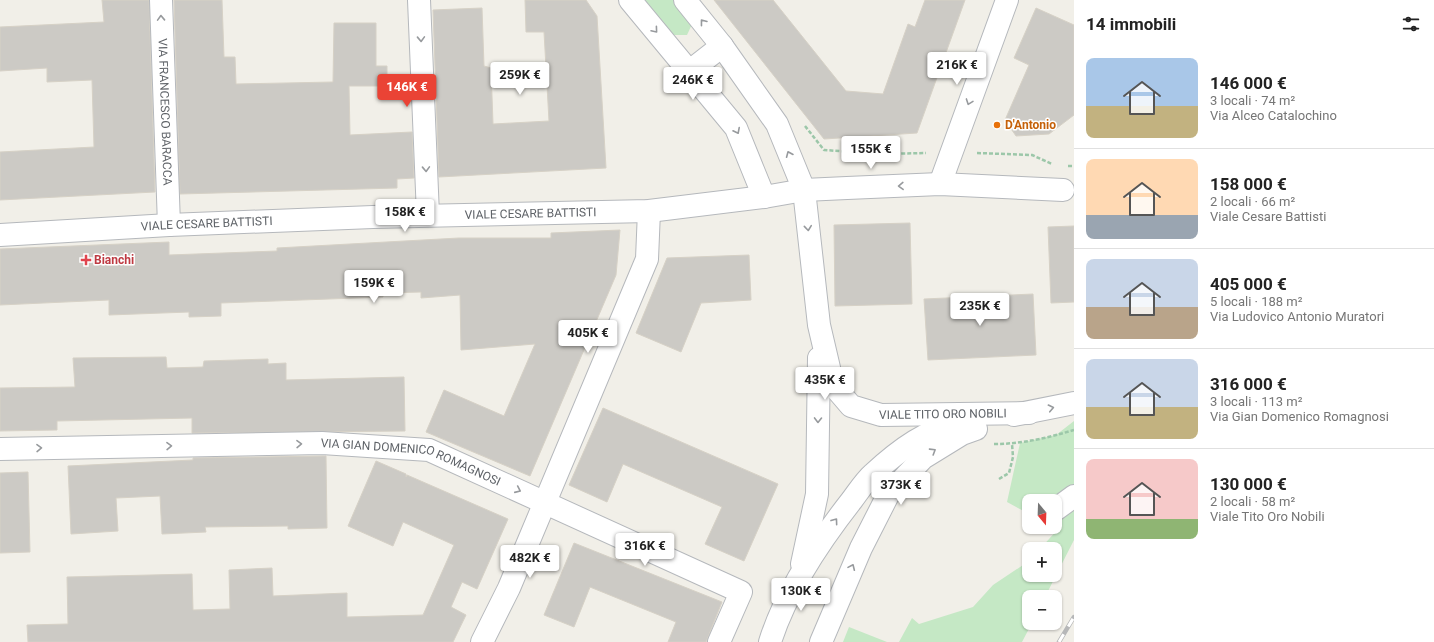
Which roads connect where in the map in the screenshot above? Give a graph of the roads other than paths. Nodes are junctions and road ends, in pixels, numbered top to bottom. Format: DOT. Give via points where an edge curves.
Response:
graph roads {
  1 [pos="161,0"];
  2 [pos="419,0"];
  3 [pos="630,0"];
  4 [pos="685,0"];
  5 [pos="1006,0"];
  6 [pos="722,46"];
  7 [pos="690,71"];
  8 [pos="940,184"];
  9 [pos="804,190"];
  10 [pos="1063,190"];
  11 [pos="764,197"];
  12 [pos="649,211"];
  13 [pos="428,215"];
  14 [pos="169,225"];
  15 [pos="0,235"];
  16 [pos="819,325"];
  17 [pos="1074,405"];
  18 [pos="1029,413"];
  19 [pos="0,449"];
  20 [pos="1074,496"];
  21 [pos="544,501"];
  22 [pos="1062,505"];
  23 [pos="799,578"];
  24 [pos="769,639"];
  25 [pos="482,642"];
  26 [pos="719,642"];
  27 [pos="821,642"];
  14 -- 1 [label="street, VIA FRANCESCO BARACCA, one-way"];
  2 -- 13 [label="street, one-way"];
  3 -- 7 [label="street, one-way"];
  6 -- 4 [label="street, VIALE TITO ORO NOBILI, one-way"];
  5 -- 8 [label="street, one-way"];
  6 -- 7 [label="street"];
  9 -- 6 [label="street, VIALE TITO ORO NOBILI, one-way" via="776,124"];
  7 -- 11 [label="street, one-way" via="736,128"];
  8 -- 9 [label="street, VIALE CESARE BATTISTI, one-way"];
  8 -- 10 [label="street, VIALE CESARE BATTISTI"];
  9 -- 11 [label="street, VIALE CESARE BATTISTI"];
  9 -- 16 [label="street, VIALE TITO ORO NOBILI, one-way"];
  11 -- 12 [label="street, VIALE CESARE BATTISTI"];
  12 -- 13 [label="street, VIALE CESARE BATTISTI"];
  12 -- 21 [label="street" via="647,259"];
  13 -- 14 [label="street, VIALE CESARE BATTISTI"];
  14 -- 15 [label="street, VIALE CESARE BATTISTI"];
  16 -- 18 [label="street, VIALE TITO ORO NOBILI" via="833,385 851,406 881,415"];
  16 -- 23 [label="street, VIALE TITO ORO NOBILI, one-way" via="817,494"];
  18 -- 17 [label="street, VIALE TITO ORO NOBILI, one-way"];
  23 -- 18 [label="street, VIALE TITO ORO NOBILI, one-way" via="835,522 872,475 913,442 936,429 962,422"];
  27 -- 18 [label="street, one-way" via="861,548 888,495 922,458 962,434"];
  19 -- 21 [label="street, VIA GIAN DOMENICO ROMAGNOSI, one-way" via="322,443 429,450"];
  20 -- 22 [label="street"];
  21 -- 25 [label="street" via="508,588"];
  21 -- 26 [label="street, VIA GIAN DOMENICO ROMAGNOSI" via="741,592"];
  23 -- 24 [label="street, VIALE TITO ORO NOBILI"];
}
